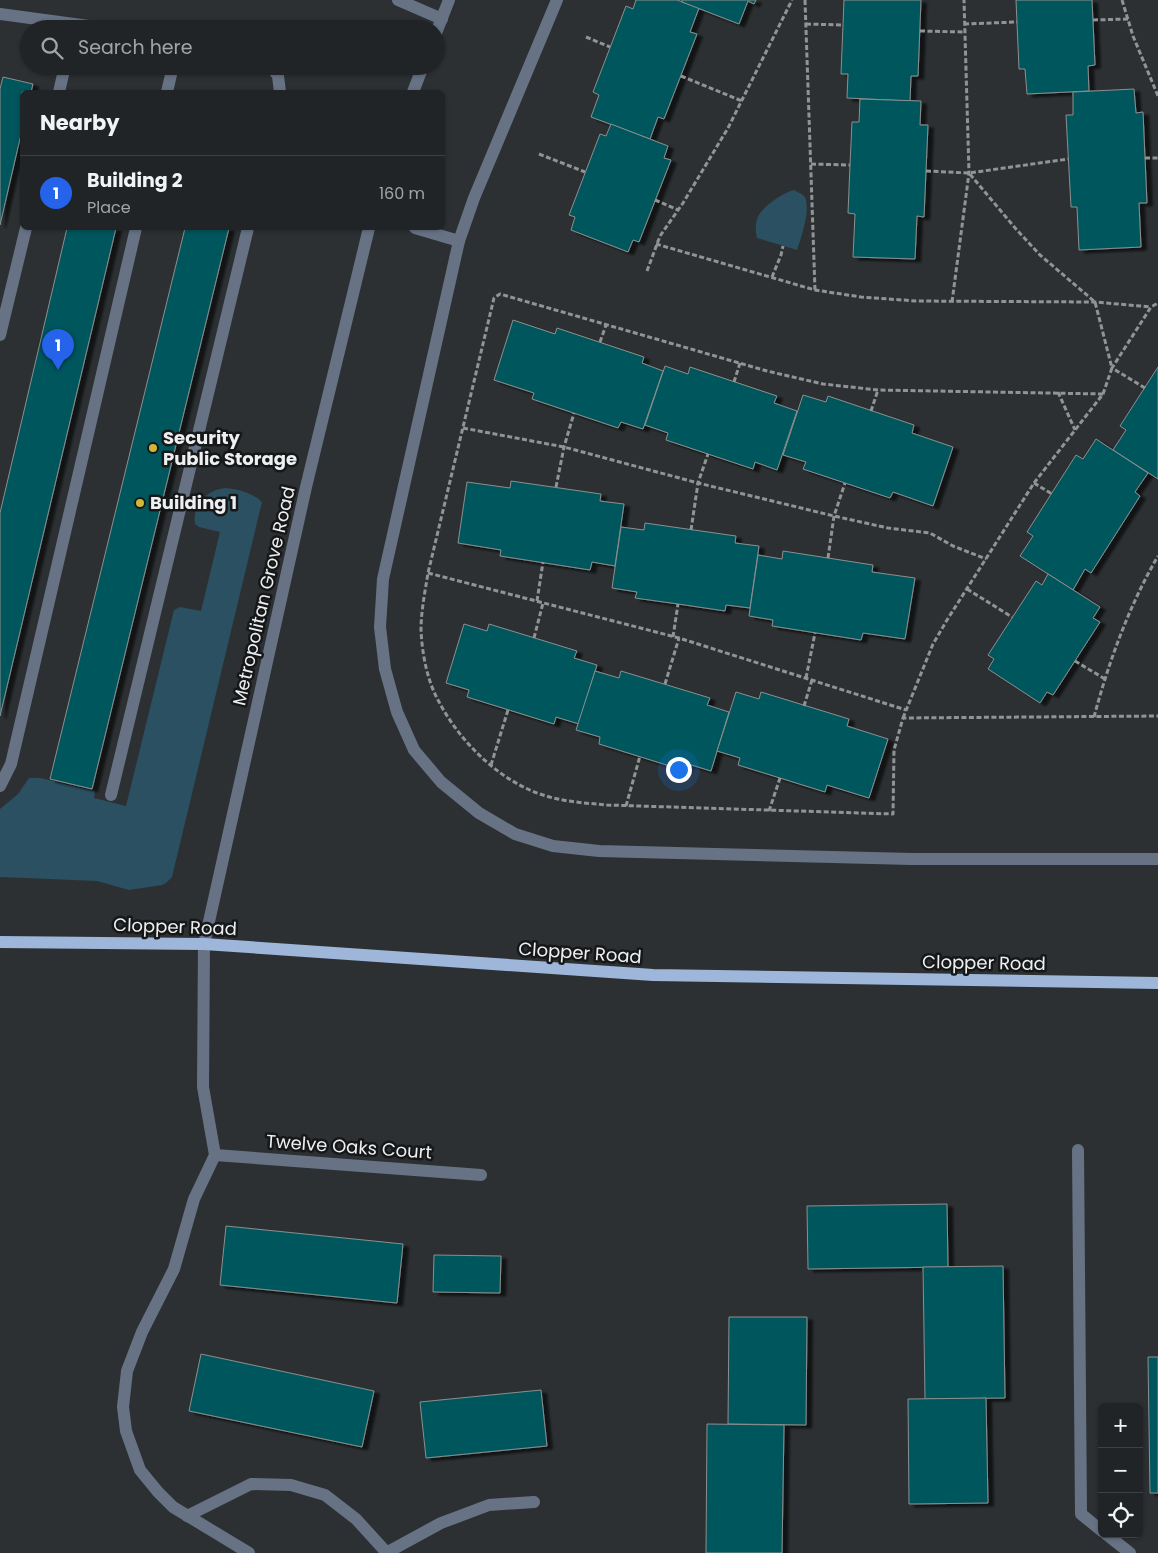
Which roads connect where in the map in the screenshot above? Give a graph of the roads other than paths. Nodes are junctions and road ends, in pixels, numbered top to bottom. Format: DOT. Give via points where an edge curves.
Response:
graph roads {
  1 [pos="398,0"];
  2 [pos="450,0"];
  3 [pos="557,0"];
  4 [pos="0,14"];
  5 [pos="442,19"];
  6 [pos="38,20"];
  7 [pos="63,75"];
  8 [pos="171,75"];
  9 [pos="277,75"];
  10 [pos="420,75"];
  11 [pos="59,90"];
  12 [pos="167,90"];
  13 [pos="280,90"];
  14 [pos="414,90"];
  15 [pos="26,230"];
  16 [pos="136,230"];
  17 [pos="248,230"];
  18 [pos="369,230"];
  19 [pos="422,230"];
  20 [pos="459,241"];
  21 [pos="0,335"];
  22 [pos="0,786"];
  23 [pos="111,794"];
  24 [pos="1158,859"];
  25 [pos="0,942"];
  26 [pos="204,944"];
  27 [pos="1158,983"];
  28 [pos="1078,1150"];
  29 [pos="215,1155"];
  30 [pos="481,1175"];
  31 [pos="534,1502"];
  32 [pos="186,1516"];
  33 [pos="1098,1528"];
  34 [pos="1111,1538"];
  35 [pos="249,1553"];
  36 [pos="387,1553"];
  37 [pos="1130,1553"];
  1 -- 5 [label="street"];
  2 -- 5 [label="street"];
  3 -- 20 [label="street" via="472,202"];
  4 -- 6 [label="street"];
  7 -- 11 [label="street"];
  8 -- 12 [label="street"];
  9 -- 13 [label="street"];
  10 -- 14 [label="street"];
  15 -- 21 [label="street"];
  16 -- 22 [label="street" via="11,764"];
  17 -- 23 [label="street"];
  18 -- 26 [label="street, Metropolitan Grove Road" via="310,469"];
  19 -- 20 [label="street"];
  20 -- 24 [label="street" via="384,579 380,627 384,669 397,712 414,750 441,782 479,813 515,834 554,846 599,851 912,859"];
  25 -- 26 [label="main road, Clopper Road"];
  26 -- 27 [label="main road, Clopper Road" via="653,976"];
  26 -- 29 [label="street, Metropolitan Grove Road" via="203,1087"];
  28 -- 33 [label="street" via="1081,1514"];
  29 -- 30 [label="street, Twelve Oaks Court"];
  29 -- 32 [label="street" via="194,1199 174,1269 142,1332 127,1371 123,1407 126,1431 140,1470 158,1492"];
  31 -- 36 [label="street" via="489,1504 442,1523"];
  32 -- 35 [label="street"];
  32 -- 36 [label="street" via="251,1484 291,1486 325,1495 356,1519"];
  34 -- 37 [label="street"];
}
